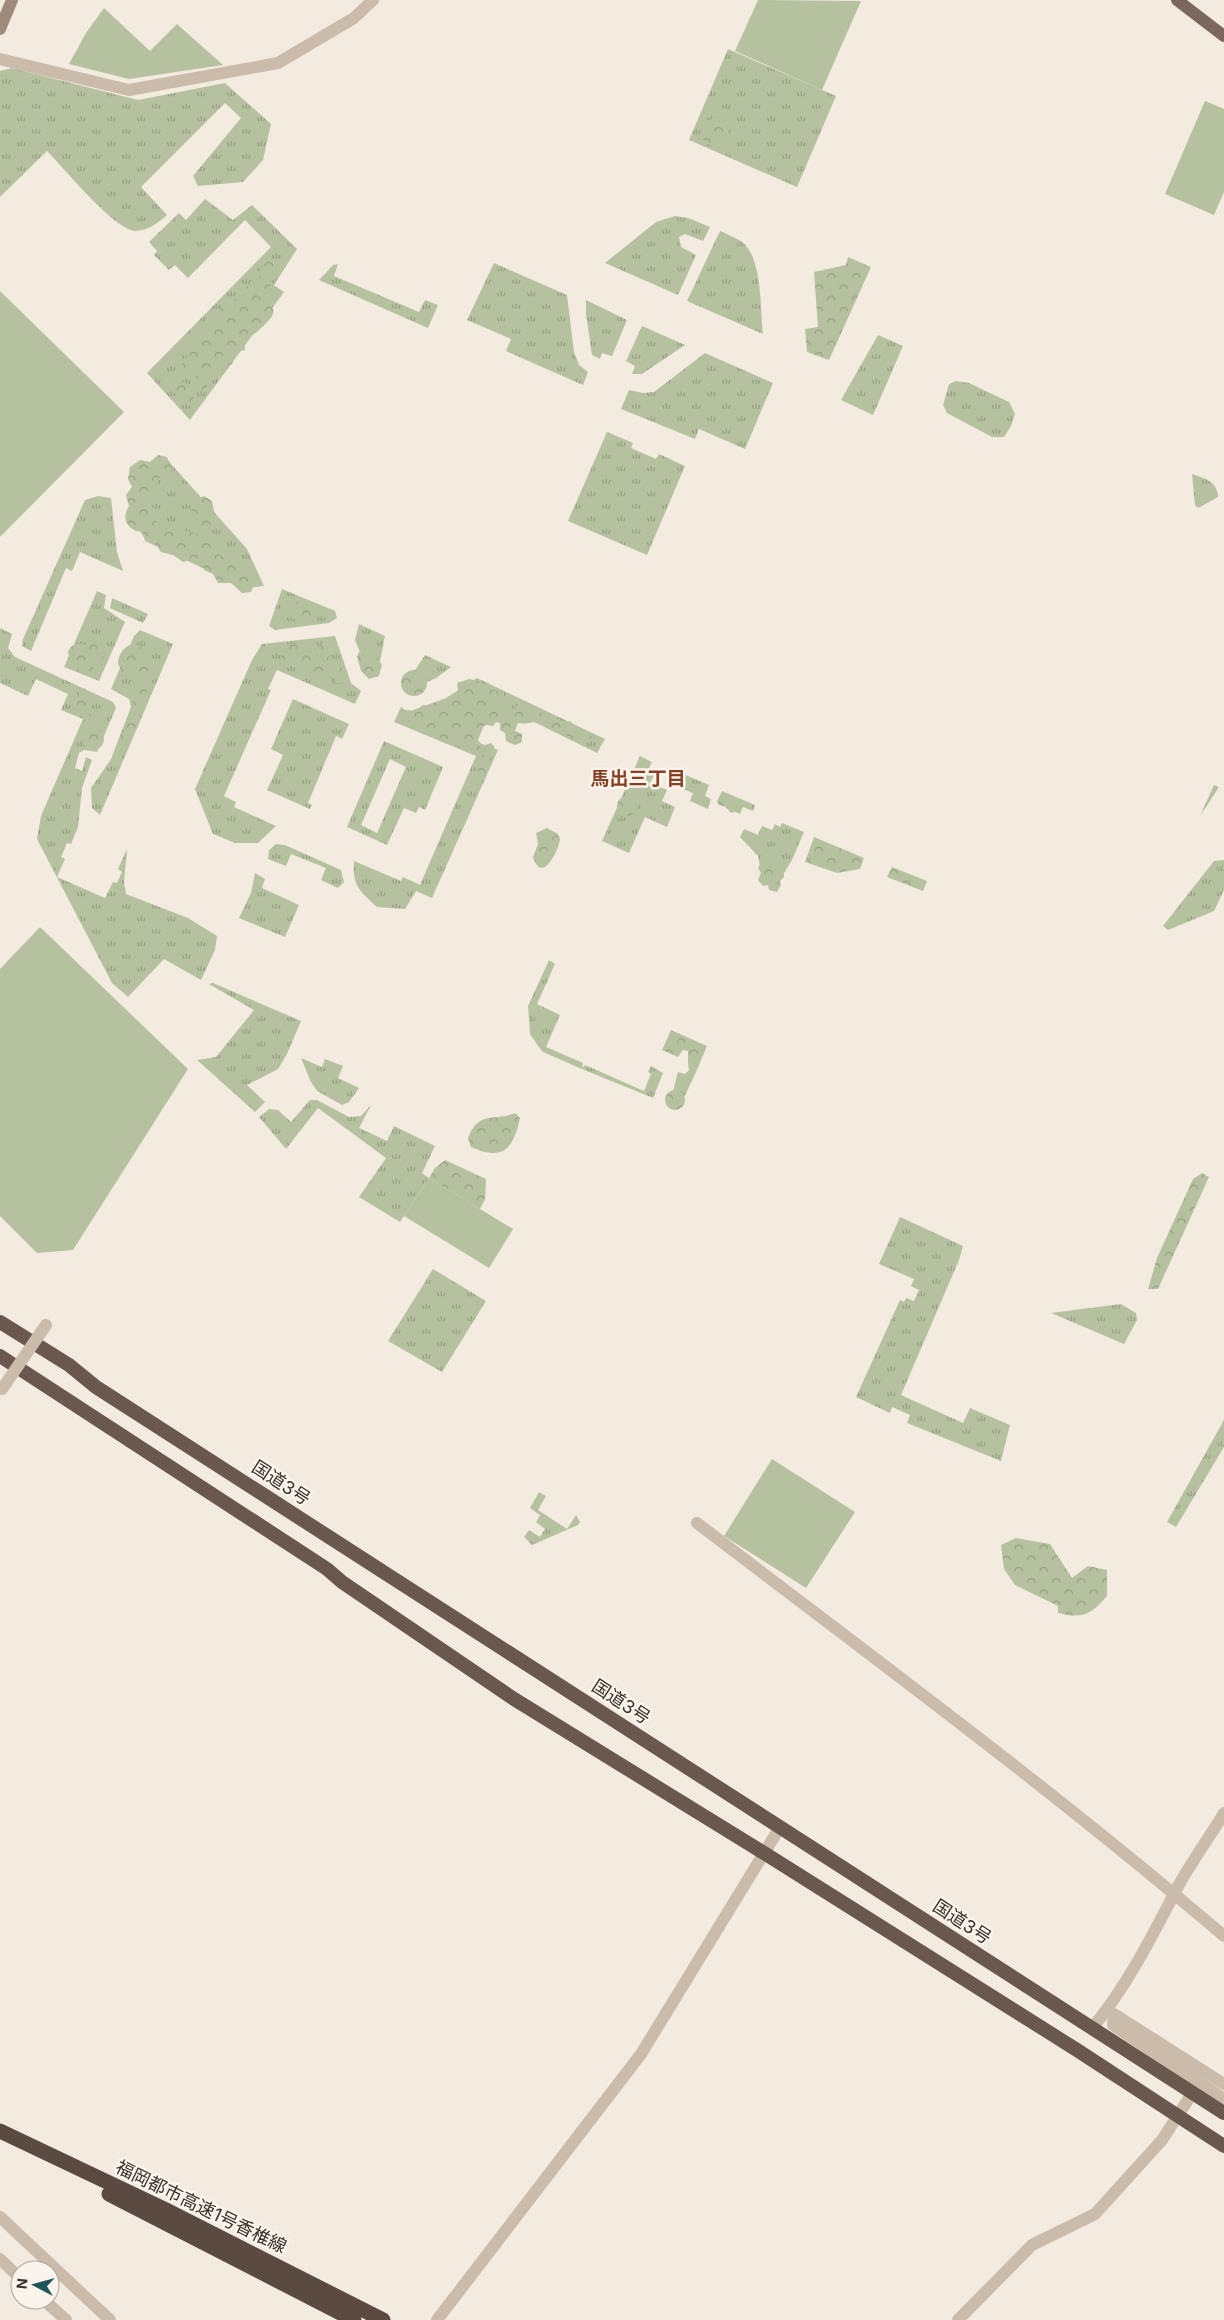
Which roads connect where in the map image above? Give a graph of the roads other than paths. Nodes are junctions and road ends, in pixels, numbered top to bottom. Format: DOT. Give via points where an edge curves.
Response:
graph roads {
  1 [pos="12,0"];
  2 [pos="373,0"];
  3 [pos="1177,0"];
  4 [pos="0,29"];
  5 [pos="1224,36"];
  6 [pos="0,59"];
  7 [pos="0,1322"];
  8 [pos="46,1325"];
  9 [pos="0,1356"];
  10 [pos="2,1389"];
  11 [pos="697,1523"];
  12 [pos="1224,1813"];
  13 [pos="780,1826"];
  14 [pos="764,1853"];
  15 [pos="1174,1893"];
  16 [pos="1224,1936"];
  17 [pos="1092,2028"];
  18 [pos="1224,2084"];
  19 [pos="1193,2092"];
  20 [pos="1224,2099"];
  21 [pos="1224,2113"];
  22 [pos="1176,2115"];
  23 [pos="0,2131"];
  24 [pos="0,2140"];
  25 [pos="1224,2146"];
  26 [pos="0,2217"];
  27 [pos="0,2260"];
  28 [pos="10,2269"];
  29 [pos="55,2310"];
  30 [pos="66,2320"];
  31 [pos="110,2320"];
  32 [pos="354,2320"];
  33 [pos="383,2320"];
  34 [pos="437,2320"];
  35 [pos="958,2320"];
  1 -- 4 [label="main road"];
  2 -- 6 [label="street" via="354,18 278,63 129,90"];
  3 -- 5 [label="main road"];
  7 -- 13 [label="highway, 国道3号"];
  8 -- 10 [label="street, bridge"];
  9 -- 14 [label="highway" via="326,1569 514,1699"];
  11 -- 15 [label="street" via="1026,1774"];
  12 -- 15 [label="street"];
  13 -- 14 [label="street"];
  13 -- 17 [label="highway, 国道3号"];
  14 -- 22 [label="highway"];
  14 -- 34 [label="street" via="641,2054"];
  15 -- 16 [label="street"];
  15 -- 17 [label="street" via="1163,1919 1105,2013"];
  17 -- 19 [label="highway, 国道3号"];
  18 -- 20 [label="street" via="1114,2014 1113,2024"];
  19 -- 21 [label="highway, 国道3号"];
  19 -- 22 [label="street"];
  22 -- 25 [label="highway"];
  22 -- 35 [label="street" via="1162,2140 1095,2214 1032,2245"];
  23 -- 33 [label="highway, 福岡都市高速1号香椎線" via="164,2208"];
  24 -- 32 [label="highway, 福岡都市高速1号香椎線"];
  26 -- 31 [label="street"];
  27 -- 28 [label="street"];
  29 -- 30 [label="street"];
}
